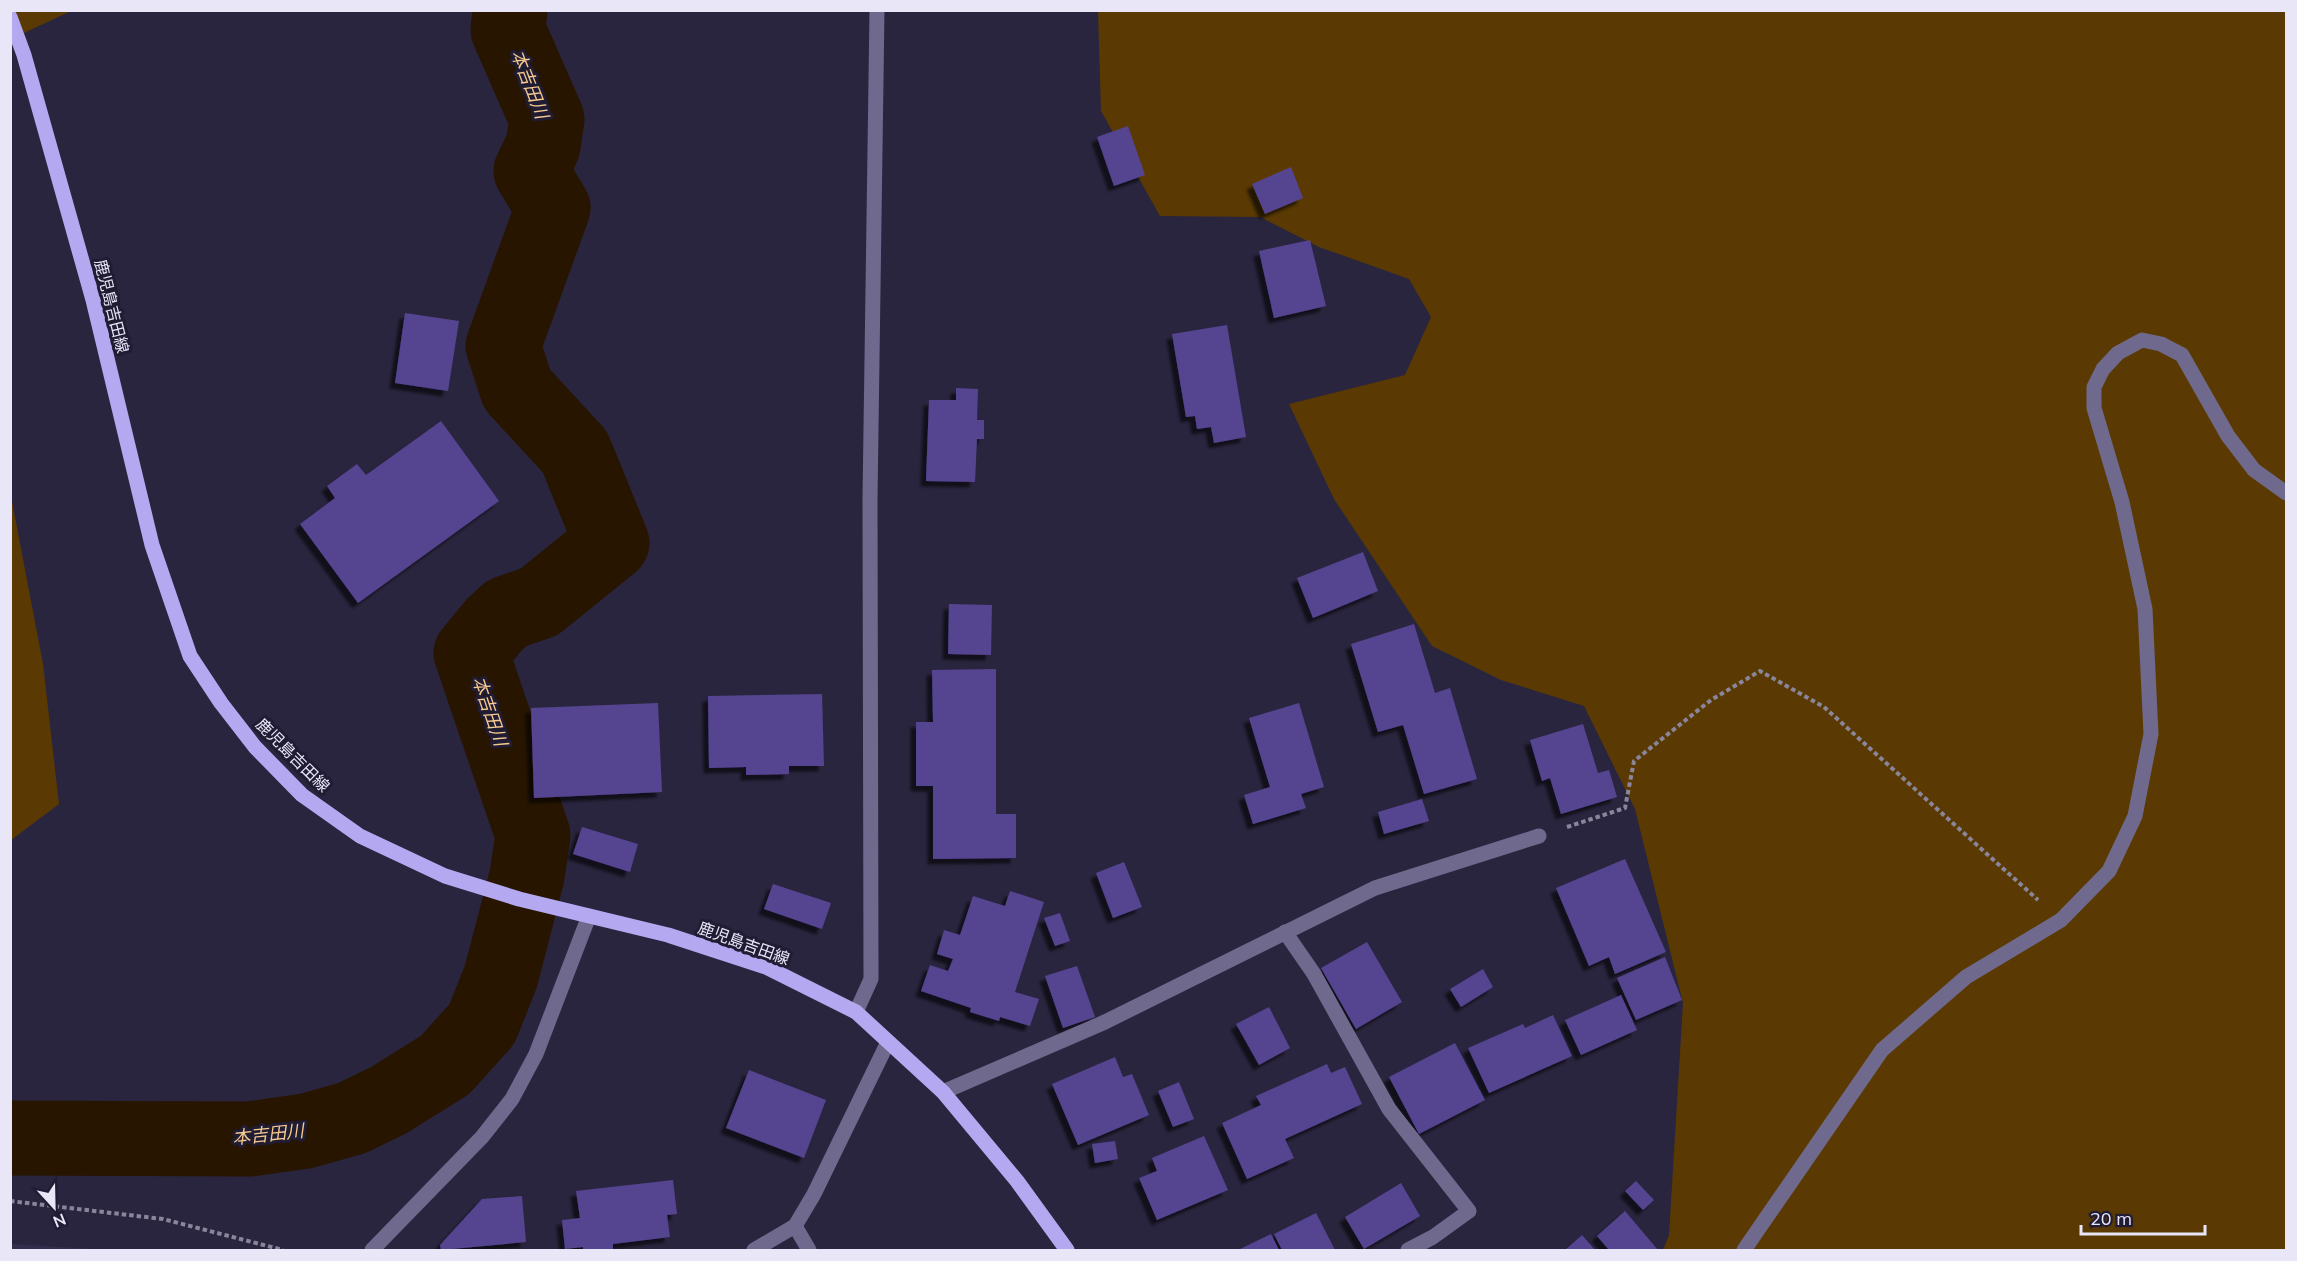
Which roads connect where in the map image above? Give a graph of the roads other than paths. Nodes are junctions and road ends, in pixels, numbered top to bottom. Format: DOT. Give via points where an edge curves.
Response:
graph roads {
  1 [pos="877,10"];
  2 [pos="10,16"];
  3 [pos="2286,494"];
  4 [pos="1539,836"];
  5 [pos="589,916"];
  6 [pos="1285,932"];
  7 [pos="856,1012"];
  8 [pos="888,1042"];
  9 [pos="943,1092"];
  10 [pos="795,1226"];
  11 [pos="372,1251"];
  12 [pos="754,1251"];
  13 [pos="809,1251"];
  14 [pos="1067,1251"];
  15 [pos="1408,1251"];
  16 [pos="1744,1251"];
  1 -- 7 [label="street" via="870,499 872,979"];
  2 -- 5 [label="main road, 鹿児島吉田線" via="93,300 152,545 190,656 255,747 302,795 360,836 445,876"];
  3 -- 16 [label="street" via="2254,470 2228,436 2182,355 2142,340 2118,353 2103,369 2094,387 2094,408 2122,502 2145,609 2151,734 2135,816 2109,871 2061,920 1966,977 1882,1050"];
  4 -- 6 [label="street" via="1375,888"];
  5 -- 7 [label="main road, 鹿児島吉田線" via="668,935 766,967"];
  5 -- 11 [label="street" via="536,1054 512,1099 482,1137"];
  6 -- 9 [label="street" via="1105,1022"];
  6 -- 15 [label="street" via="1314,974 1389,1109 1469,1211"];
  7 -- 8 [label="main road, 鹿児島吉田線"];
  8 -- 9 [label="main road, 鹿児島吉田線"];
  8 -- 10 [label="street"];
  9 -- 14 [label="main road, 鹿児島吉田線" via="1017,1181"];
  10 -- 12 [label="street"];
  10 -- 13 [label="street"];
}
